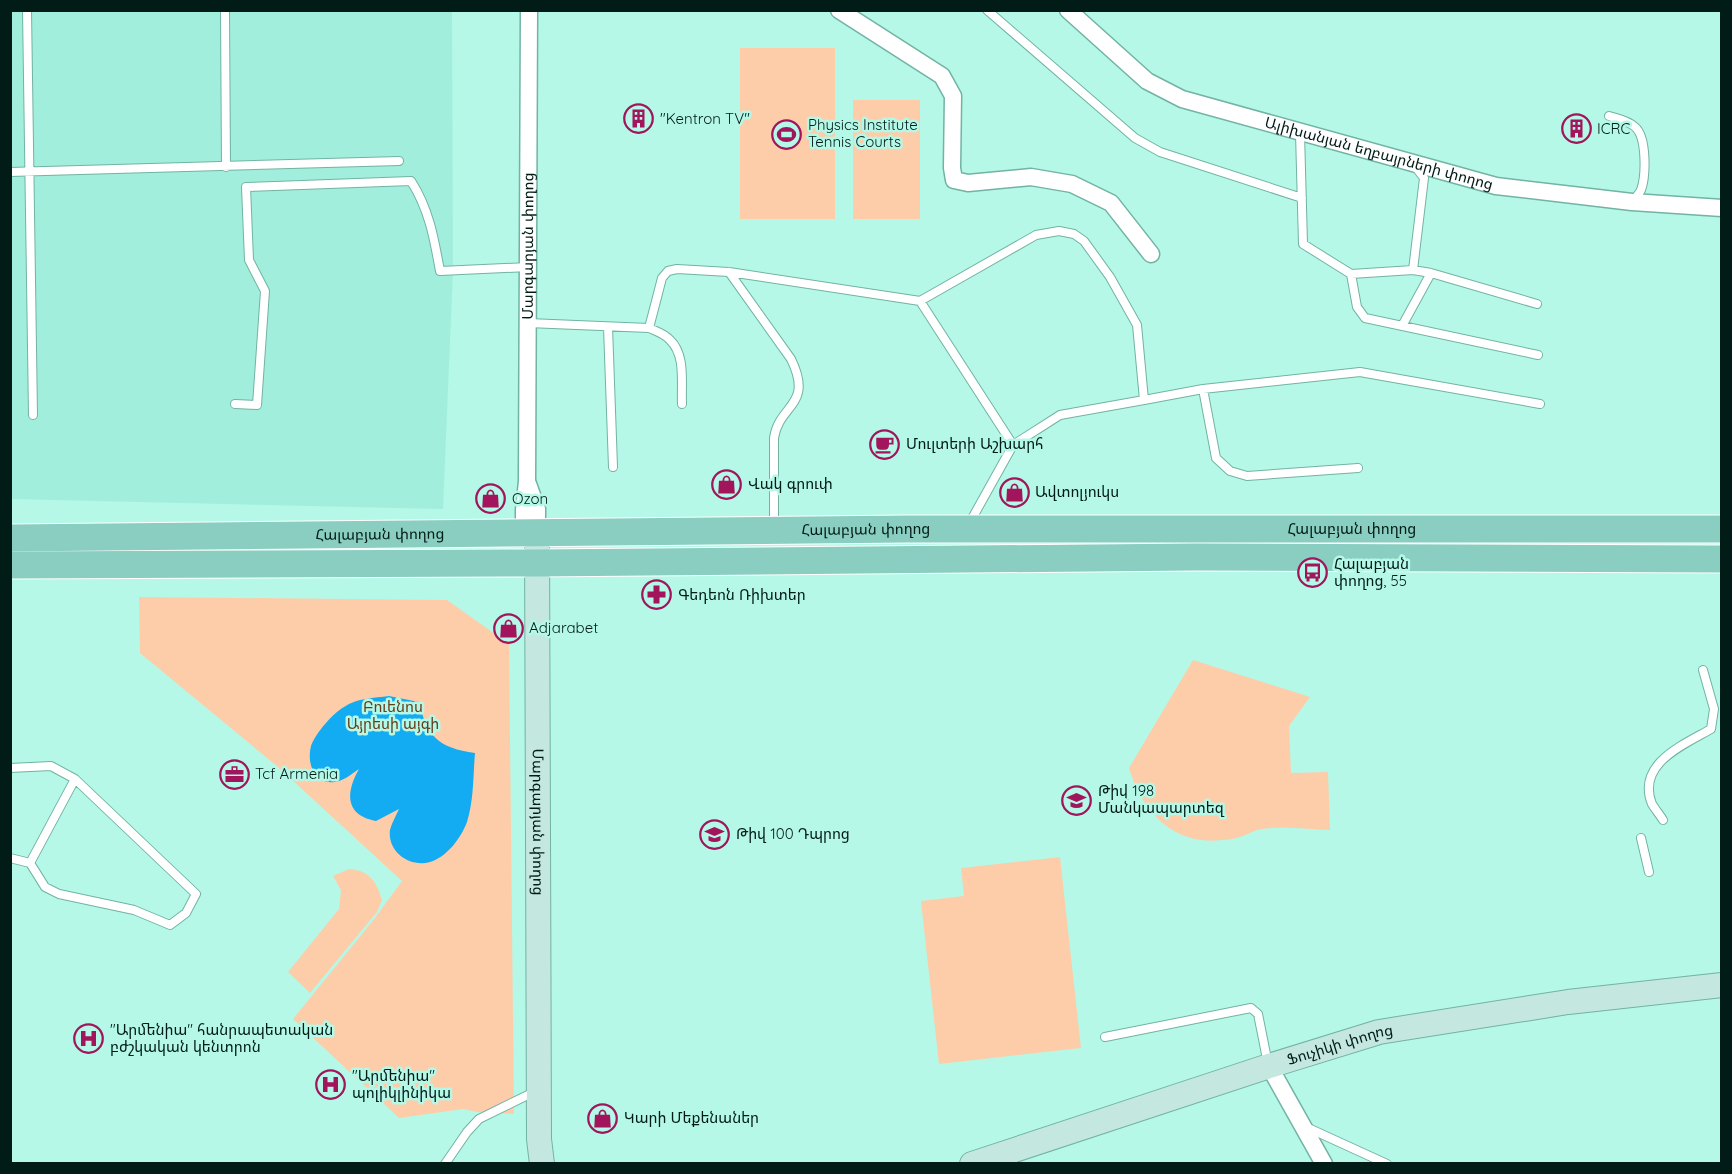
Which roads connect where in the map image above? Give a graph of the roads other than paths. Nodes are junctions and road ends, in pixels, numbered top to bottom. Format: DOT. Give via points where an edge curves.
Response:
graph roads {
  1 [pos="27,10"];
  2 [pos="225,10"];
  3 [pos="529,10"];
  4 [pos="839,10"];
  5 [pos="987,10"];
  6 [pos="1068,10"];
  7 [pos="1609,116"];
  8 [pos="1300,133"];
  9 [pos="399,161"];
  10 [pos="1413,165"];
  11 [pos="226,167"];
  12 [pos="10,172"];
  13 [pos="31,172"];
  14 [pos="1302,198"];
  15 [pos="1632,202"];
  16 [pos="1722,208"];
  17 [pos="1151,254"];
  18 [pos="528,267"];
  19 [pos="1413,270"];
  20 [pos="729,273"];
  21 [pos="1351,273"];
  22 [pos="1431,273"];
  23 [pos="920,301"];
  24 [pos="1537,303"];
  25 [pos="528,323"];
  26 [pos="1402,326"];
  27 [pos="608,327"];
  28 [pos="649,328"];
  29 [pos="1538,355"];
  30 [pos="1203,389"];
  31 [pos="1144,400"];
  32 [pos="236,404"];
  33 [pos="682,404"];
  34 [pos="1540,404"];
  35 [pos="33,415"];
  36 [pos="1013,445"];
  37 [pos="613,467"];
  38 [pos="1358,468"];
  39 [pos="965,529"];
  40 [pos="1722,529"];
  41 [pos="1541,530"];
  42 [pos="774,531"];
  43 [pos="530,534"];
  44 [pos="10,538"];
  45 [pos="1542,558"];
  46 [pos="1722,559"];
  47 [pos="530,563"];
  48 [pos="18,567"];
  49 [pos="1703,670"];
  50 [pos="10,768"];
  51 [pos="75,778"];
  52 [pos="1664,820"];
  53 [pos="1641,838"];
  54 [pos="10,858"];
  55 [pos="30,863"];
  56 [pos="1649,872"];
  57 [pos="1722,985"];
  58 [pos="1105,1037"];
  59 [pos="1269,1066"];
  60 [pos="532,1093"];
  61 [pos="1303,1125"];
  62 [pos="1022,1155"];
  63 [pos="445,1164"];
  64 [pos="540,1164"];
  65 [pos="972,1164"];
  66 [pos="1324,1164"];
  67 [pos="1387,1164"];
  1 -- 13 [label="lane"];
  2 -- 11 [label="lane"];
  3 -- 18 [label="street, Մարգարյան փողոց"];
  4 -- 17 [label="street" via="942,76 953,96 954,180 968,183 1031,177 1072,184 1111,203"];
  5 -- 14 [label="lane" via="1134,138 1160,152"];
  6 -- 8 [label="street, Ալիխանյան եղբայրների փողոց" via="1147,81 1168,93"];
  7 -- 15 [label="lane" via="1637,128 1643,143 1644,174 1640,191"];
  8 -- 10 [label="street, Ալիխանյան եղբայրների փողոց"];
  8 -- 14 [label="lane"];
  9 -- 11 [label="lane"];
  10 -- 15 [label="street, Ալիխանյան եղբայրների փողոց" via="1496,186"];
  10 -- 19 [label="lane" via="1424,178"];
  11 -- 13 [label="lane"];
  12 -- 13 [label="lane"];
  13 -- 35 [label="lane"];
  14 -- 21 [label="lane" via="1303,244"];
  15 -- 16 [label="street, Ալիխանյան եղբայրների փողոց"];
  18 -- 25 [label="street, Մարգարյան փողոց"];
  18 -- 32 [label="lane" via="440,271 432,225 411,181 246,187 249,260 265,291 258,405"];
  19 -- 21 [label="lane"];
  19 -- 22 [label="lane"];
  20 -- 23 [label="lane"];
  20 -- 28 [label="lane" via="668,271 662,278"];
  20 -- 42 [label="lane" via="798,372 799,391 778,424 774,438"];
  21 -- 26 [label="lane" via="1357,307 1365,318"];
  22 -- 24 [label="lane"];
  22 -- 26 [label="lane"];
  23 -- 31 [label="lane" via="1036,235 1047,231 1074,234 1084,241 1110,277 1137,325"];
  23 -- 36 [label="lane"];
  25 -- 27 [label="lane"];
  25 -- 43 [label="street, Մարգարյան փողոց" via="527,481 537,509"];
  26 -- 29 [label="lane"];
  27 -- 28 [label="lane"];
  27 -- 37 [label="lane"];
  28 -- 33 [label="lane" via="669,338 679,353"];
  30 -- 31 [label="lane"];
  30 -- 34 [label="lane" via="1360,372"];
  30 -- 38 [label="lane" via="1216,458 1230,471 1246,476"];
  31 -- 36 [label="lane" via="1060,415"];
  36 -- 39 [label="lane"];
  39 -- 41 [label="main road, Հալաբյան փողոց"];
  39 -- 42 [label="main road, Հալաբյան փողոց"];
  40 -- 41 [label="main road, Հալաբյան փողոց"];
  41 -- 45 [label="main road" via="1531,542 1534,553"];
  42 -- 43 [label="main road, Հալաբյան փողոց"];
  43 -- 44 [label="main road, Հալաբյան փողոց"];
  43 -- 47 [label="main road, Մարգարյան փողոց"];
  45 -- 46 [label="main road, Հալաբյան փողոց"];
  45 -- 47 [label="main road, Հալաբյան փողոց"];
  47 -- 48 [label="main road, Հալաբյան փողոց"];
  47 -- 60 [label="main road, Մարգարյան փողոց" via="527,995"];
  47 -- 64 [label="main road, Մարգարյան փողոց"];
  49 -- 52 [label="lane" via="1714,709 1711,729 1656,764 1649,781 1652,804"];
  50 -- 51 [label="lane" via="51,766"];
  51 -- 55 [label="lane"];
  51 -- 55 [label="lane" via="196,894 186,913 170,924 134,910 59,894 45,887"];
  53 -- 56 [label="lane"];
  54 -- 55 [label="lane"];
  57 -- 59 [label="main road, Ֆուչիկի փողոց" via="1568,1002 1379,1032"];
  58 -- 59 [label="lane" via="1251,1008 1258,1014"];
  59 -- 61 [label="street"];
  59 -- 62 [label="main road, Ֆուչիկի փողոց"];
  60 -- 63 [label="lane" via="479,1119"];
  60 -- 64 [label="main road, Մարգարյան փողոց"];
  61 -- 66 [label="street"];
  61 -- 67 [label="lane"];
  62 -- 65 [label="main road, Ֆուչիկի փողոց"];
}
